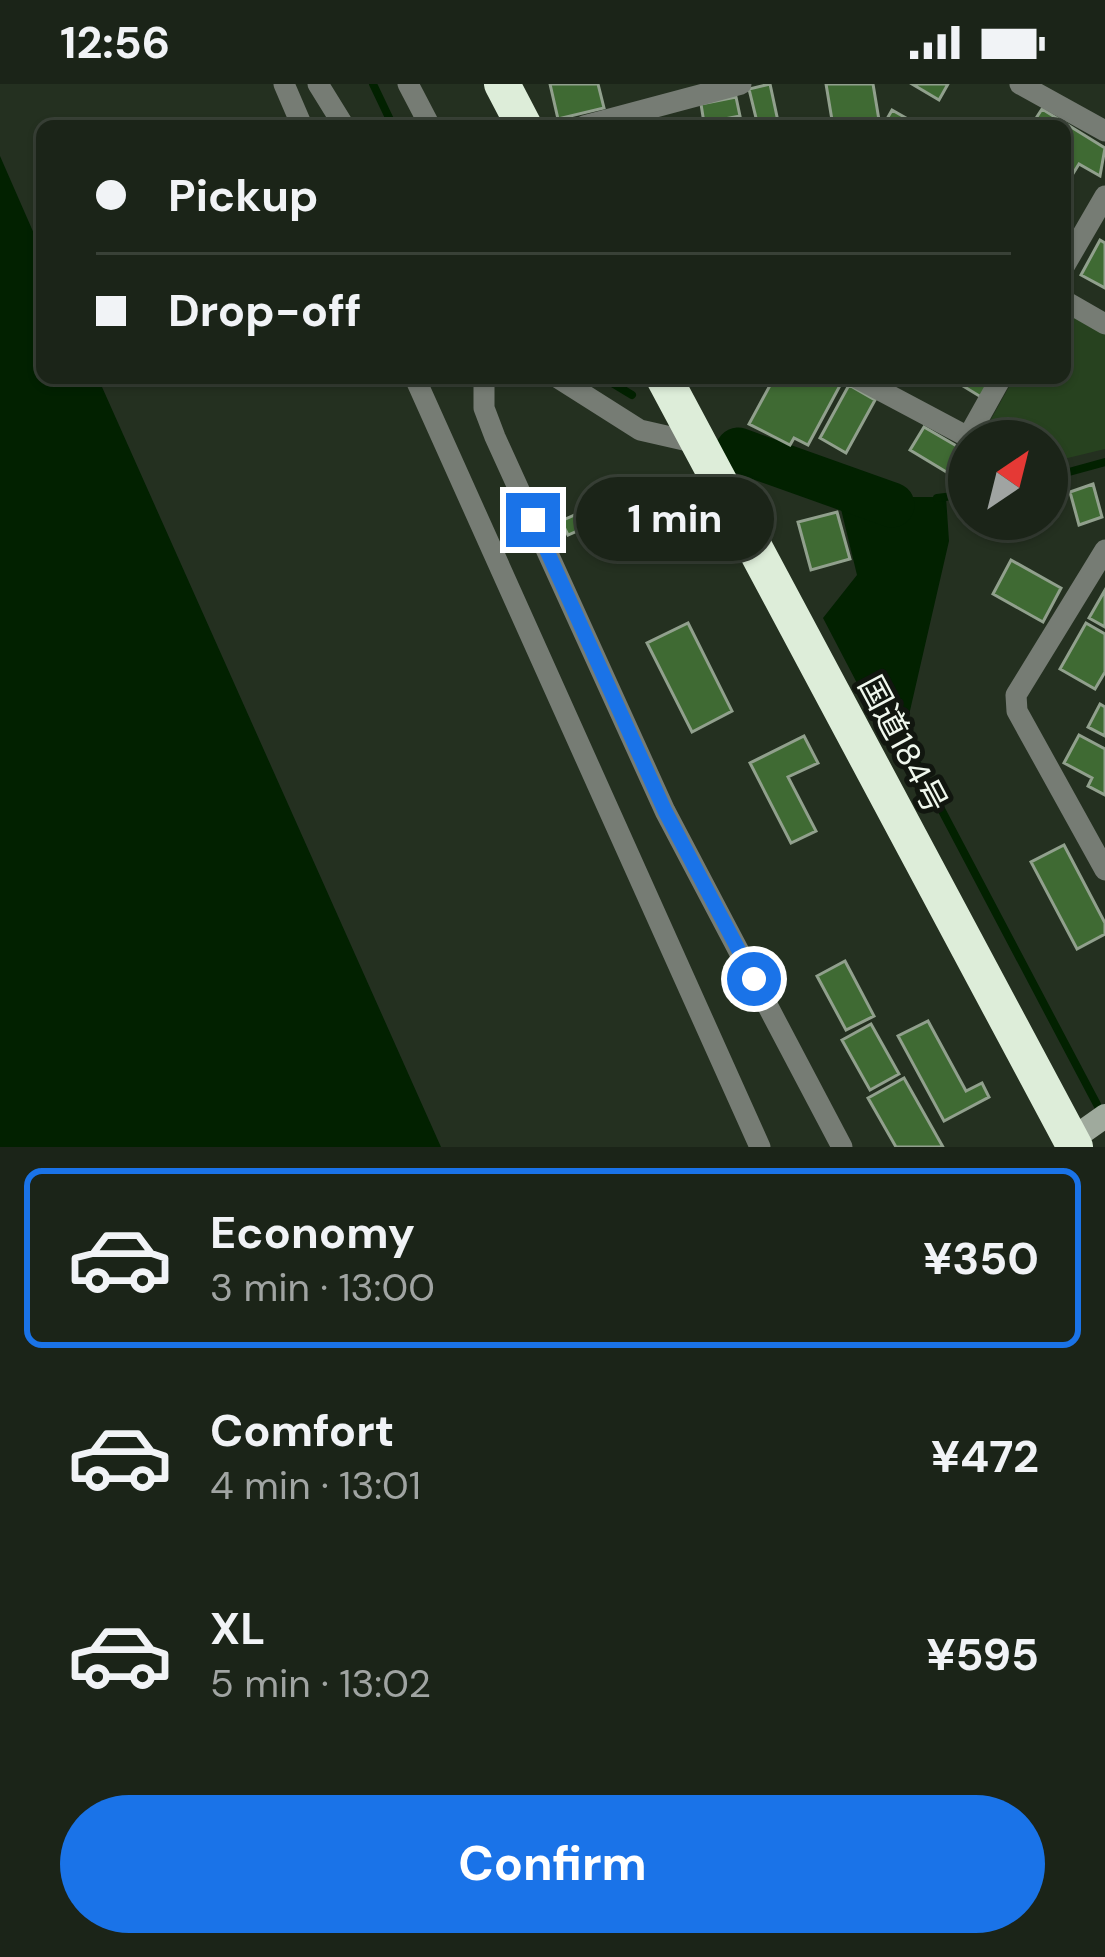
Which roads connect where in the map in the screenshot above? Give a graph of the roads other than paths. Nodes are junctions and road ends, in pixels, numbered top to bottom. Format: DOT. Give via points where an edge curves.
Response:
graph roads {
  1 [pos="284,84"];
  2 [pos="318,84"];
  3 [pos="408,84"];
  4 [pos="502,84"];
  5 [pos="741,84"];
  6 [pos="1021,84"];
  7 [pos="666,95"];
  8 [pos="299,120"];
  9 [pos="340,120"];
  10 [pos="427,120"];
  11 [pos="521,120"];
  12 [pos="600,120"];
  13 [pos="1105,131"];
  14 [pos="1105,196"];
  15 [pos="1071,255"];
  16 [pos="1071,304"];
  17 [pos="1105,324"];
  18 [pos="418,384"];
  19 [pos="484,384"];
  20 [pos="567,384"];
  21 [pos="667,384"];
  22 [pos="868,384"];
  23 [pos="998,384"];
  24 [pos="697,443"];
  25 [pos="1105,550"];
  26 [pos="1105,822"];
  27 [pos="1088,840"];
  28 [pos="1105,870"];
  29 [pos="1105,1116"];
  30 [pos="1068,1145"];
  31 [pos="760,1147"];
  32 [pos="842,1147"];
  1 -- 8 [label="street"];
  2 -- 9 [label="street"];
  3 -- 10 [label="street"];
  4 -- 11 [label="highway"];
  5 -- 7 [label="street"];
  6 -- 13 [label="street"];
  7 -- 12 [label="street"];
  14 -- 15 [label="street"];
  16 -- 17 [label="street"];
  18 -- 31 [label="street"];
  19 -- 32 [label="street" via="495,437 665,811"];
  20 -- 24 [label="street" via="640,430"];
  21 -- 24 [label="highway, 国道184号"];
  22 -- 23 [label="street" via="968,437"];
  24 -- 30 [label="highway, 国道184号"];
  25 -- 27 [label="street" via="1016,695 1017,711"];
  26 -- 27 [label="street"];
  27 -- 28 [label="street"];
  29 -- 30 [label="street"];
}
